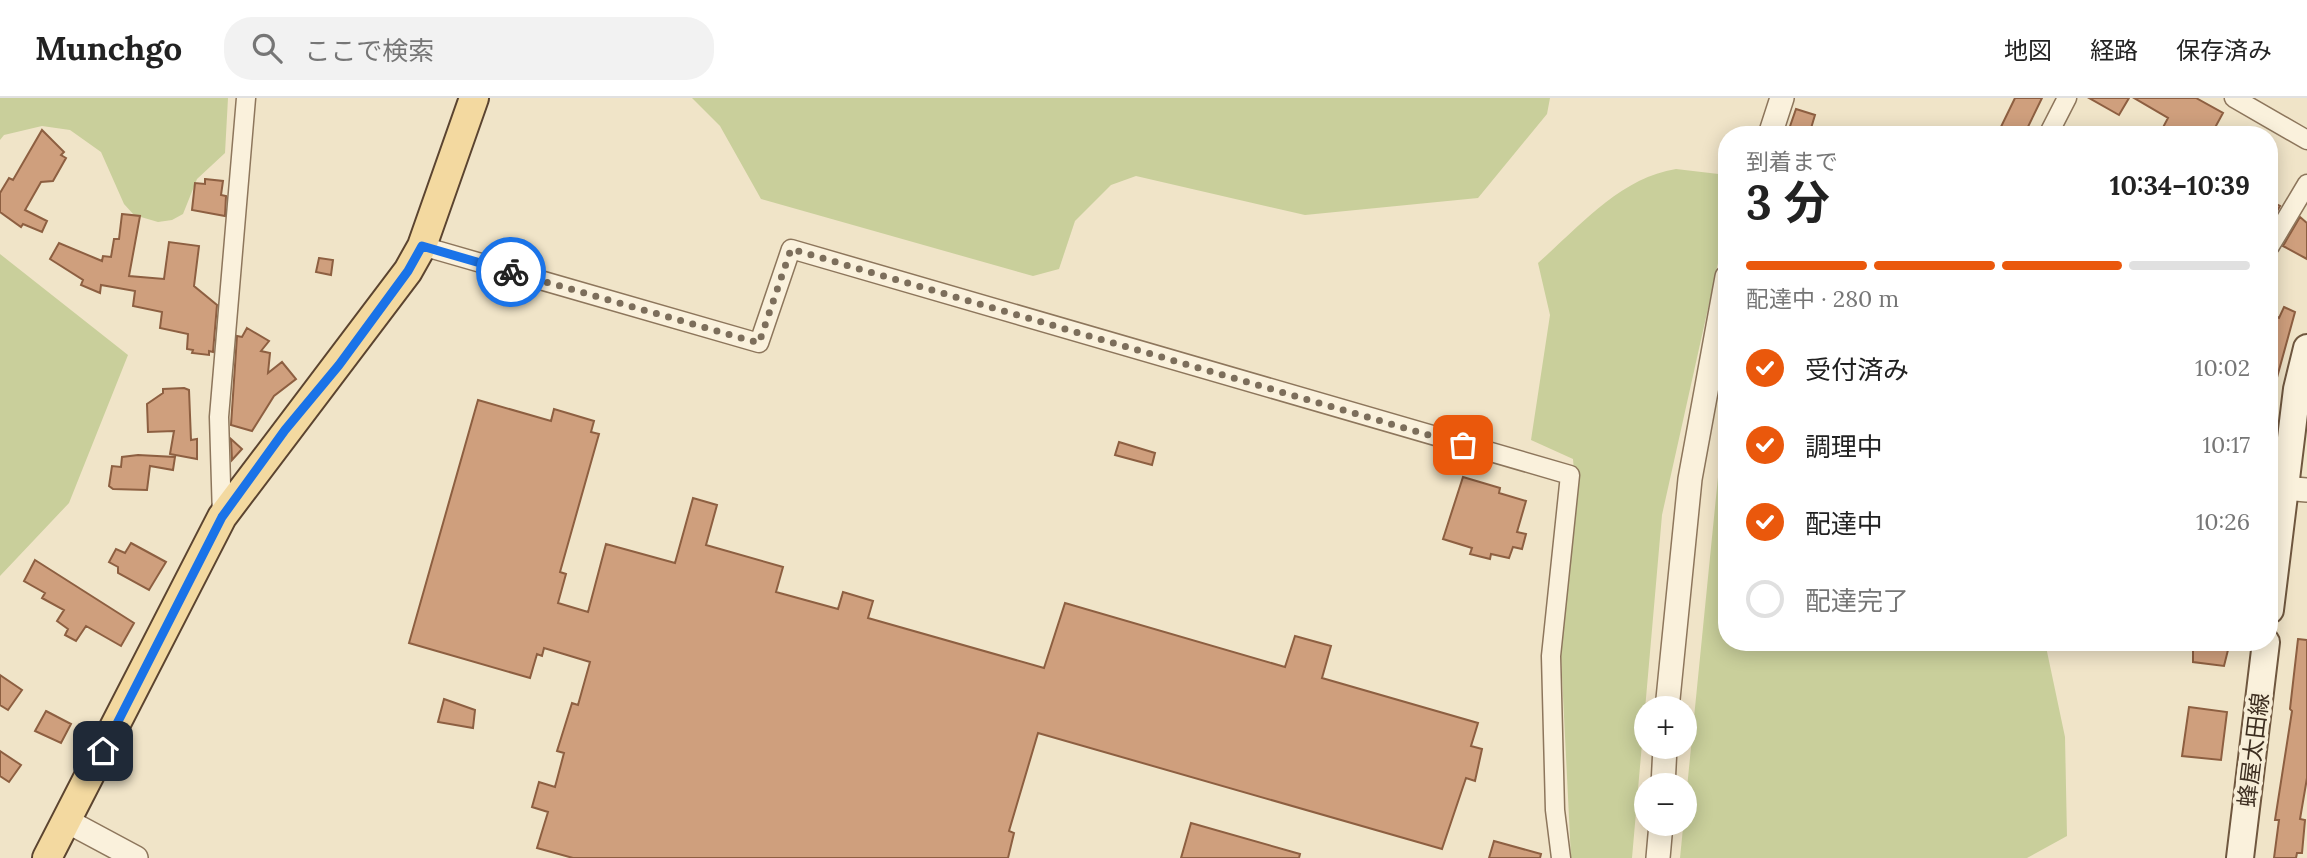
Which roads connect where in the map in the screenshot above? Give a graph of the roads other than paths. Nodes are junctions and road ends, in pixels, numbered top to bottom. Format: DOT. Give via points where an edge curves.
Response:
graph roads {
  1 [pos="246,98"];
  2 [pos="474,98"];
  3 [pos="1782,98"];
  4 [pos="2067,98"];
  5 [pos="2234,98"];
  6 [pos="1773,126"];
  7 [pos="2053,126"];
  8 [pos="2307,140"];
  9 [pos="2307,184"];
  10 [pos="2278,233"];
  11 [pos="422,246"];
  12 [pos="1718,326"];
  13 [pos="2307,348"];
  14 [pos="2287,488"];
  15 [pos="222,517"];
  16 [pos="2278,553"];
  17 [pos="2265,651"];
  18 [pos="1668,696"];
  19 [pos="67,821"];
  20 [pos="1660,836"];
  21 [pos="47,858"];
  22 [pos="136,858"];
  23 [pos="1561,858"];
  24 [pos="1658,858"];
  25 [pos="2240,858"];
  1 -- 15 [label="street" via="219,417"];
  2 -- 11 [label="main road"];
  3 -- 6 [label="street"];
  4 -- 7 [label="street"];
  5 -- 8 [label="street"];
  9 -- 10 [label="street"];
  11 -- 15 [label="main road" via="339,365"];
  11 -- 23 [label="street" via="759,343 791,249 1570,475 1551,656 1555,810"];
  12 -- 18 [label="street" via="1690,479"];
  13 -- 14 [label="main road" via="2297,389"];
  14 -- 16 [label="main road"];
  15 -- 19 [label="main road"];
  17 -- 25 [label="main road, 蜂屋太田線"];
  19 -- 21 [label="main road"];
  19 -- 22 [label="street"];
  20 -- 24 [label="street"];
}
